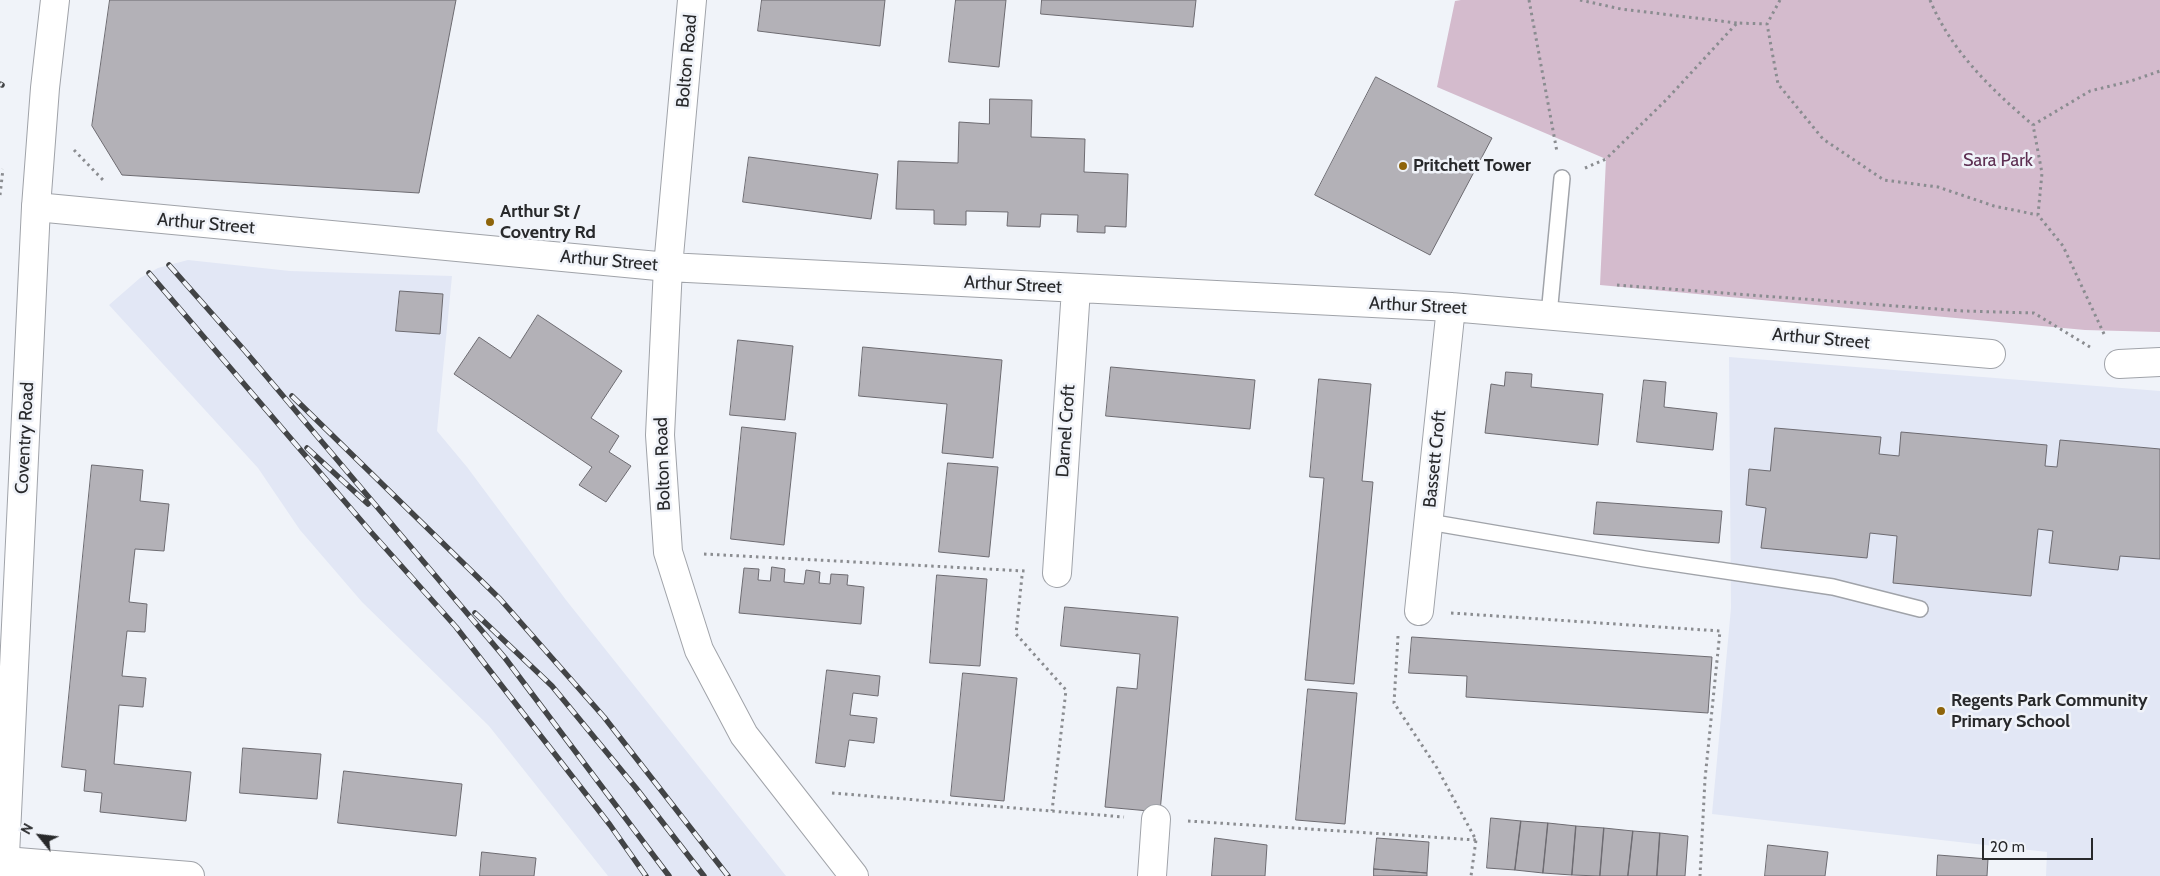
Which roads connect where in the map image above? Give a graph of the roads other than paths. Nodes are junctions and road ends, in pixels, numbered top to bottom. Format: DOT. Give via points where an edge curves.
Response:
graph roads {
  1 [pos="55,0"];
  2 [pos="692,0"];
  3 [pos="1562,178"];
  4 [pos="36,207"];
  5 [pos="668,267"];
  6 [pos="1076,289"];
  7 [pos="1451,307"];
  8 [pos="1549,315"];
  9 [pos="1991,354"];
  10 [pos="2160,362"];
  11 [pos="2118,364"];
  12 [pos="1429,522"];
  13 [pos="1056,573"];
  14 [pos="1920,609"];
  15 [pos="1419,611"];
  16 [pos="1156,819"];
  17 [pos="4,868"];
  18 [pos="117,873"];
  19 [pos="190,876"];
  20 [pos="854,876"];
  21 [pos="1152,876"];
  1 -- 4 [label="street, Coventry Road"];
  2 -- 5 [label="street, Bolton Road"];
  3 -- 8 [label="lane"];
  4 -- 5 [label="street, Arthur Street"];
  4 -- 17 [label="street, Coventry Road"];
  5 -- 6 [label="street, Arthur Street"];
  5 -- 20 [label="street, Bolton Road" via="660,435 668,552 699,650 744,736"];
  6 -- 7 [label="street, Arthur Street"];
  6 -- 13 [label="street, Darnel Croft"];
  7 -- 8 [label="street, Arthur Street"];
  7 -- 12 [label="street, Bassett Croft"];
  8 -- 9 [label="street, Arthur Street"];
  10 -- 11 [label="street"];
  12 -- 14 [label="lane" via="1833,588"];
  12 -- 15 [label="street, Bassett Croft"];
  16 -- 21 [label="street"];
  17 -- 18 [label="street"];
  18 -- 19 [label="street"];
}
